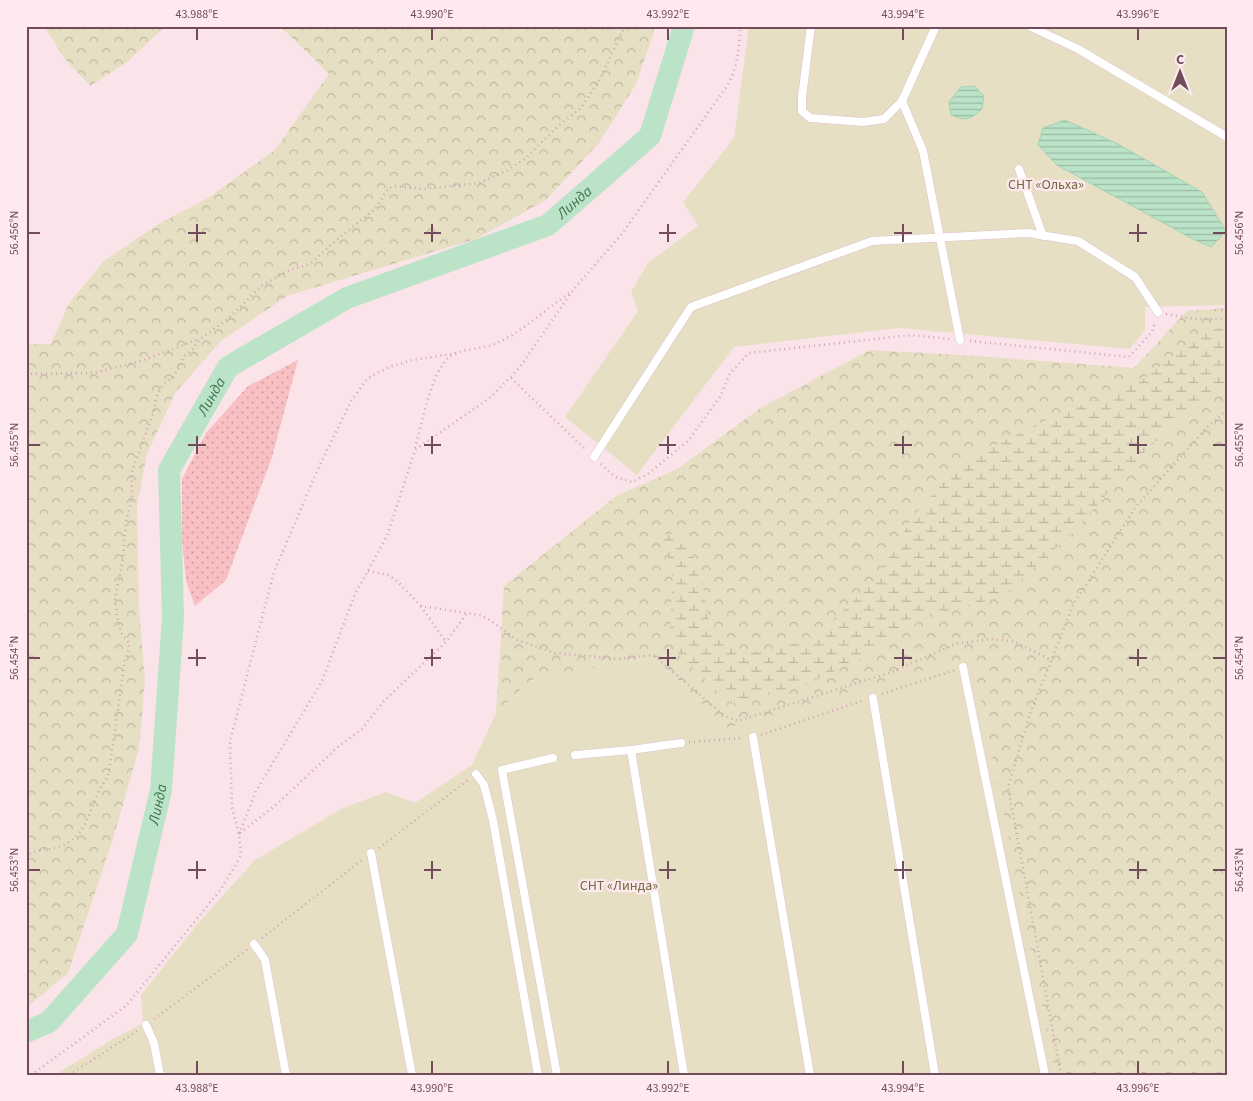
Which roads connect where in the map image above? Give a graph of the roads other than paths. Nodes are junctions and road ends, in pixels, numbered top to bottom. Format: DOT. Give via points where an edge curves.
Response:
graph roads {
  1 [pos="811,26"];
  2 [pos="936,26"];
  3 [pos="1029,26"];
  4 [pos="902,101"];
  5 [pos="1227,137"];
  6 [pos="1019,169"];
  7 [pos="1043,236"];
  8 [pos="941,237"];
  9 [pos="1158,312"];
  10 [pos="960,340"];
  11 [pos="594,457"];
  12 [pos="963,667"];
  13 [pos="872,698"];
  14 [pos="753,737"];
  15 [pos="681,742"];
  16 [pos="631,750"];
  17 [pos="575,755"];
  18 [pos="553,758"];
  19 [pos="476,774"];
  20 [pos="371,853"];
  21 [pos="254,944"];
  22 [pos="146,1025"];
  23 [pos="160,1075"];
  24 [pos="286,1075"];
  25 [pos="412,1075"];
  26 [pos="538,1075"];
  27 [pos="557,1075"];
  28 [pos="684,1075"];
  29 [pos="810,1075"];
  30 [pos="935,1075"];
  31 [pos="1045,1075"];
  1 -- 4 [label="lane" via="802,97 802,111 810,118 862,122 884,119"];
  2 -- 4 [label="lane"];
  3 -- 5 [label="lane" via="1078,49"];
  4 -- 8 [label="lane" via="923,151"];
  6 -- 7 [label="lane"];
  7 -- 8 [label="lane" via="1028,233"];
  7 -- 9 [label="lane" via="1078,241 1135,277"];
  8 -- 10 [label="lane"];
  8 -- 11 [label="lane" via="872,241 691,307"];
  12 -- 31 [label="lane"];
  13 -- 30 [label="lane"];
  14 -- 29 [label="lane"];
  15 -- 16 [label="lane"];
  16 -- 17 [label="lane"];
  16 -- 28 [label="lane"];
  18 -- 27 [label="lane" via="502,770"];
  19 -- 26 [label="lane" via="484,785 493,820"];
  20 -- 25 [label="lane"];
  21 -- 24 [label="lane" via="265,960"];
  22 -- 23 [label="lane" via="154,1043"];
}
